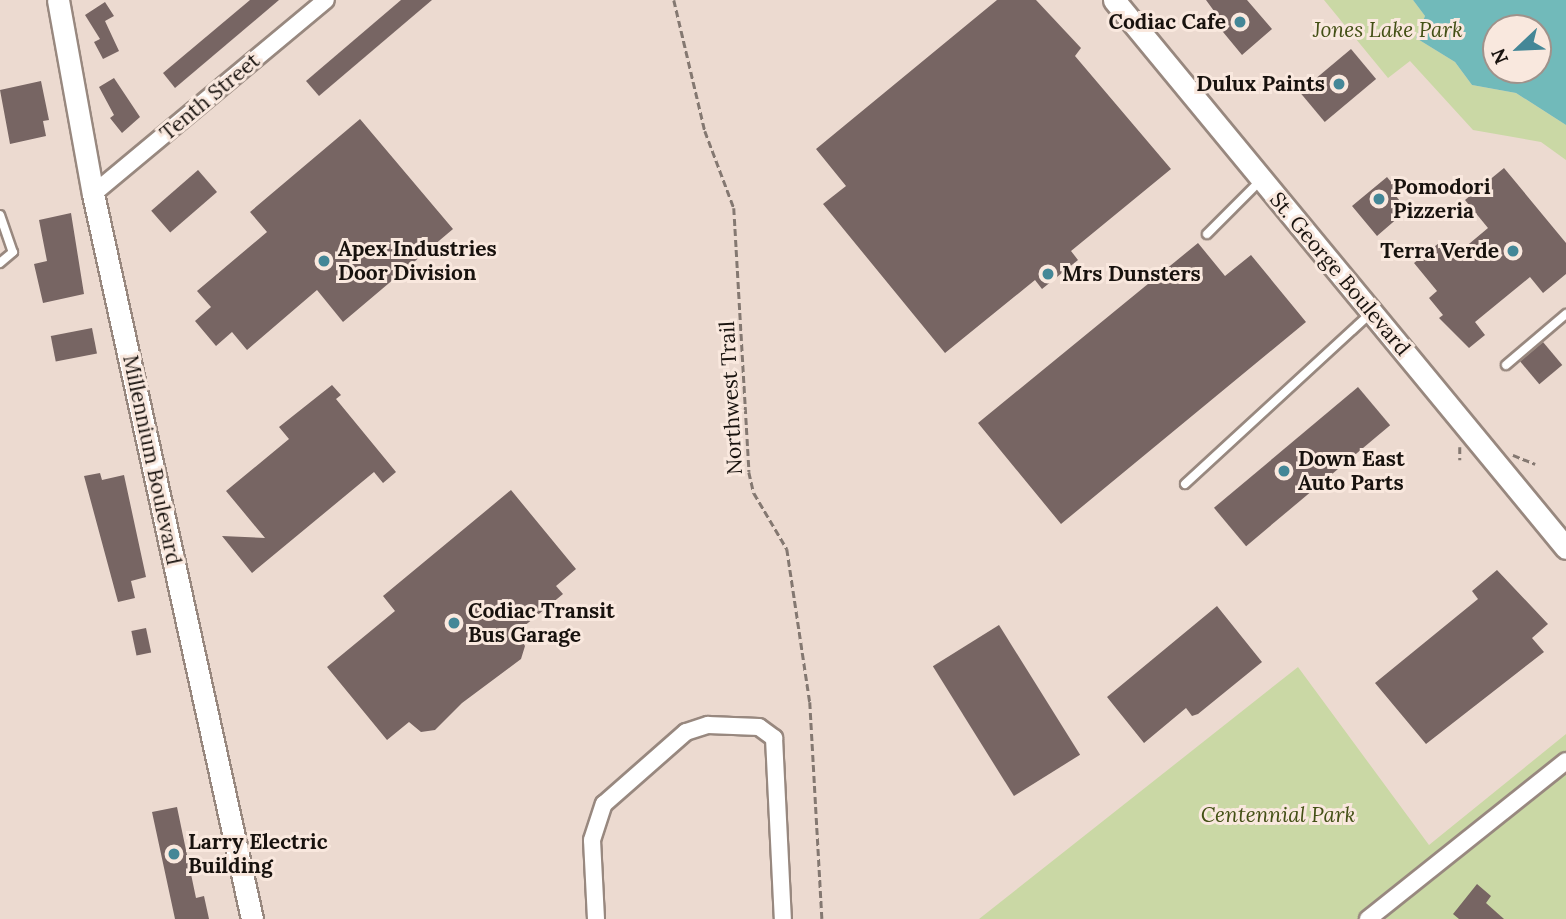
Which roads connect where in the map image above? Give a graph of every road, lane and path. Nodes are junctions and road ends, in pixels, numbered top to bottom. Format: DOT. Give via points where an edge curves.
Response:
graph roads {
  1 [pos="58,0"];
  2 [pos="326,0"];
  3 [pos="674,0"];
  4 [pos="1114,0"];
  5 [pos="1262,179"];
  6 [pos="93,194"];
  7 [pos="0,215"];
  8 [pos="1207,234"];
  9 [pos="0,263"];
  10 [pos="1372,313"];
  11 [pos="1566,314"];
  12 [pos="1506,365"];
  13 [pos="1185,484"];
  14 [pos="1566,548"];
  15 [pos="1566,761"];
  16 [pos="252,919"];
  17 [pos="596,919"];
  18 [pos="783,919"];
  19 [pos="821,919"];
  20 [pos="1368,919"];
  1 -- 6 [label="main road, Millennium Boulevard"];
  2 -- 6 [label="street, Tenth Street"];
  3 -- 19 [label="path, Northwest Trail" via="705,131 734,208 749,472 754,493 787,549 810,702"];
  4 -- 5 [label="main road, St. George Boulevard"];
  5 -- 8 [label="lane"];
  5 -- 10 [label="main road, St. George Boulevard"];
  6 -- 16 [label="main road, Millennium Boulevard"];
  7 -- 9 [label="lane" via="13,256"];
  10 -- 13 [label="lane"];
  10 -- 14 [label="main road, St. George Boulevard"];
  11 -- 12 [label="lane"];
  15 -- 20 [label="street"];
  17 -- 18 [label="street" via="592,840 596,821 617,788 697,728 759,727 774,738"];
}
